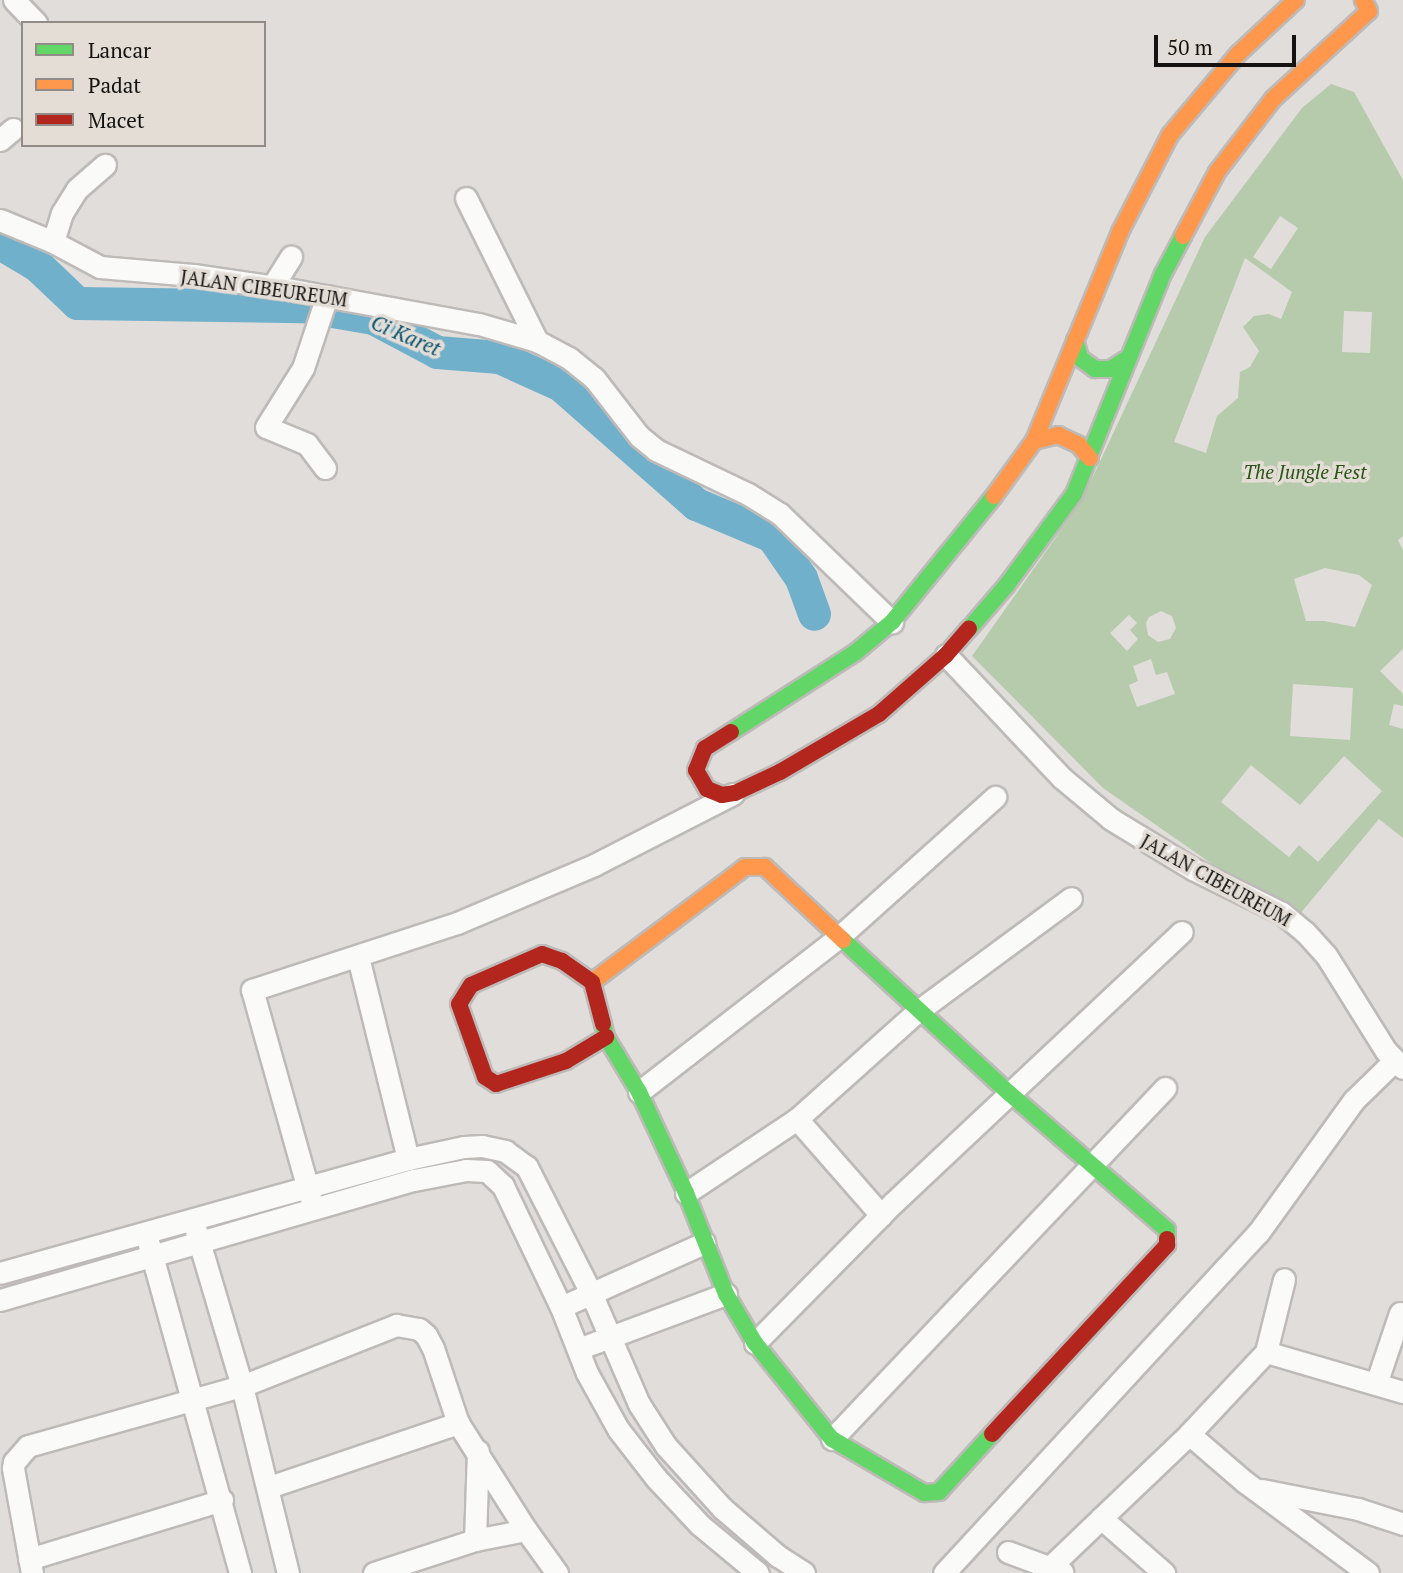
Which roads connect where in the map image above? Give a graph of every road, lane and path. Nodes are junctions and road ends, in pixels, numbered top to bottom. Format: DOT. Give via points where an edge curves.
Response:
graph roads {
  1 [pos="15,0"];
  2 [pos="1296,0"];
  3 [pos="1366,5"];
  4 [pos="34,21"];
  5 [pos="105,164"];
  6 [pos="466,198"];
  7 [pos="0,220"];
  8 [pos="53,242"];
  9 [pos="291,257"];
  10 [pos="272,287"];
  11 [pos="324,308"];
  12 [pos="1075,340"];
  13 [pos="537,341"];
  14 [pos="1125,360"];
  15 [pos="1034,441"];
  16 [pos="1090,458"];
  17 [pos="325,468"];
  18 [pos="892,622"];
  19 [pos="946,655"];
  20 [pos="699,781"];
  21 [pos="735,793"];
  22 [pos="995,797"];
  23 [pos="683,821"];
  24 [pos="1071,898"];
  25 [pos="1181,932"];
  26 [pos="839,937"];
  27 [pos="358,957"];
  28 [pos="592,982"];
  29 [pos="918,1011"];
  30 [pos="606,1037"];
  31 [pos="1399,1064"];
  32 [pos="1166,1088"];
  33 [pos="639,1092"];
  34 [pos="1009,1093"];
  35 [pos="797,1118"];
  36 [pos="408,1158"];
  37 [pos="1091,1165"];
  38 [pos="307,1185"];
  39 [pos="687,1193"];
  40 [pos="313,1208"];
  41 [pos="881,1214"];
  42 [pos="192,1219"];
  43 [pos="145,1232"];
  44 [pos="199,1242"];
  45 [pos="704,1243"];
  46 [pos="153,1255"];
  47 [pos="0,1273"];
  48 [pos="1284,1279"];
  49 [pos="591,1293"];
  50 [pos="726,1294"];
  51 [pos="0,1300"];
  52 [pos="561,1307"];
  53 [pos="1400,1313"];
  54 [pos="608,1336"];
  55 [pos="755,1343"];
  56 [pos="578,1349"];
  57 [pos="1266,1352"];
  58 [pos="1376,1384"];
  59 [pos="242,1386"];
  60 [pos="1403,1392"];
  61 [pos="193,1401"];
  62 [pos="458,1423"];
  63 [pos="1189,1434"];
  64 [pos="832,1439"];
  65 [pos="478,1451"];
  66 [pos="269,1487"];
  67 [pos="1256,1489"];
  68 [pos="222,1500"];
  69 [pos="1101,1518"];
  70 [pos="1403,1524"];
  71 [pos="526,1530"];
  72 [pos="475,1540"];
  73 [pos="1008,1552"];
  74 [pos="31,1566"];
  75 [pos="1058,1570"];
  76 [pos="240,1573"];
  77 [pos="288,1573"];
  78 [pos="373,1573"];
  79 [pos="558,1573"];
  80 [pos="758,1573"];
  81 [pos="804,1573"];
  82 [pos="944,1573"];
  83 [pos="1164,1573"];
  84 [pos="1368,1573"];
  1 -- 4 [label="street"];
  2 -- 12 [label="street" via="1238,54 1170,135 1120,232"];
  3 -- 14 [label="street" via="1273,99 1217,172 1163,274"];
  5 -- 8 [label="street" via="76,189"];
  6 -- 13 [label="street"];
  7 -- 8 [label="street, JALAN CIBEUREUM"];
  8 -- 10 [label="street, JALAN CIBEUREUM" via="110,270 193,275"];
  9 -- 10 [label="street"];
  10 -- 11 [label="street, JALAN CIBEUREUM"];
  11 -- 13 [label="street, JALAN CIBEUREUM" via="479,324"];
  11 -- 17 [label="street" via="303,368 266,427 307,444"];
  12 -- 14 [label="street" via="1080,358 1095,369 1111,369"];
  12 -- 15 [label="street"];
  13 -- 18 [label="street, JALAN CIBEUREUM" via="594,378 639,436 656,450 780,514"];
  14 -- 16 [label="street"];
  15 -- 16 [label="street" via="1058,435 1079,445"];
  15 -- 18 [label="street"];
  16 -- 19 [label="street" via="1056,522"];
  18 -- 20 [label="street" via="856,652 705,748 696,765"];
  19 -- 21 [label="street" via="878,713 780,772"];
  19 -- 31 [label="street, JALAN CIBEUREUM" via="1062,778 1111,819 1193,869 1282,913 1305,932 1326,955 1362,1016"];
  20 -- 21 [label="street" via="717,794"];
  20 -- 23 [label="street"];
  21 -- 23 [label="street"];
  22 -- 26 [label="street"];
  23 -- 27 [label="street" via="482,912"];
  24 -- 29 [label="street"];
  25 -- 34 [label="street"];
  26 -- 28 [label="street" via="760,865 745,867"];
  26 -- 29 [label="street"];
  26 -- 33 [label="street"];
  27 -- 36 [label="street"];
  27 -- 38 [label="street" via="253,990"];
  28 -- 30 [label="street"];
  28 -- 30 [label="street" via="562,961 542,954 471,985 462,996 460,1011 485,1077 496,1084 566,1061"];
  29 -- 34 [label="street"];
  29 -- 35 [label="street"];
  30 -- 33 [label="street"];
  31 -- 82 [label="street" via="1354,1100 1258,1233"];
  32 -- 37 [label="street"];
  33 -- 39 [label="street"];
  34 -- 37 [label="street"];
  34 -- 41 [label="street"];
  35 -- 39 [label="street"];
  35 -- 41 [label="street"];
  36 -- 38 [label="street"];
  36 -- 49 [label="street" via="482,1146 520,1160"];
  37 -- 64 [label="street"];
  37 -- 64 [label="street" via="1167,1230 1167,1245 939,1492 924,1493"];
  38 -- 40 [label="street"];
  38 -- 42 [label="street"];
  39 -- 45 [label="street"];
  40 -- 44 [label="street"];
  40 -- 52 [label="street" via="414,1180 466,1170 487,1171 503,1186"];
  41 -- 55 [label="street"];
  42 -- 43 [label="street"];
  42 -- 44 [label="street"];
  43 -- 46 [label="street"];
  43 -- 47 [label="street"];
  44 -- 46 [label="street"];
  44 -- 59 [label="street"];
  45 -- 49 [label="street"];
  45 -- 50 [label="street"];
  46 -- 51 [label="street"];
  46 -- 61 [label="street"];
  48 -- 57 [label="street"];
  49 -- 52 [label="street"];
  49 -- 54 [label="street"];
  50 -- 54 [label="street"];
  50 -- 55 [label="street"];
  52 -- 56 [label="street"];
  53 -- 58 [label="street"];
  54 -- 56 [label="street"];
  54 -- 81 [label="street" via="639,1404 666,1446 722,1508"];
  55 -- 64 [label="street"];
  56 -- 80 [label="street" via="618,1429 656,1478 700,1525"];
  57 -- 58 [label="street"];
  57 -- 63 [label="street"];
  58 -- 60 [label="street"];
  59 -- 61 [label="street"];
  59 -- 62 [label="street" via="396,1325 411,1326 419,1329 433,1348"];
  59 -- 66 [label="street"];
  61 -- 68 [label="street"];
  61 -- 74 [label="street" via="28,1446 20,1454 13,1468"];
  62 -- 65 [label="street"];
  62 -- 66 [label="street"];
  63 -- 67 [label="street"];
  63 -- 69 [label="street"];
  65 -- 71 [label="street"];
  65 -- 72 [label="street"];
  66 -- 77 [label="street"];
  67 -- 70 [label="street"];
  67 -- 84 [label="street"];
  68 -- 74 [label="street"];
  68 -- 76 [label="street"];
  69 -- 75 [label="street"];
  69 -- 83 [label="street"];
  71 -- 72 [label="street"];
  71 -- 79 [label="street"];
  72 -- 78 [label="street"];
  73 -- 75 [label="street"];
}
